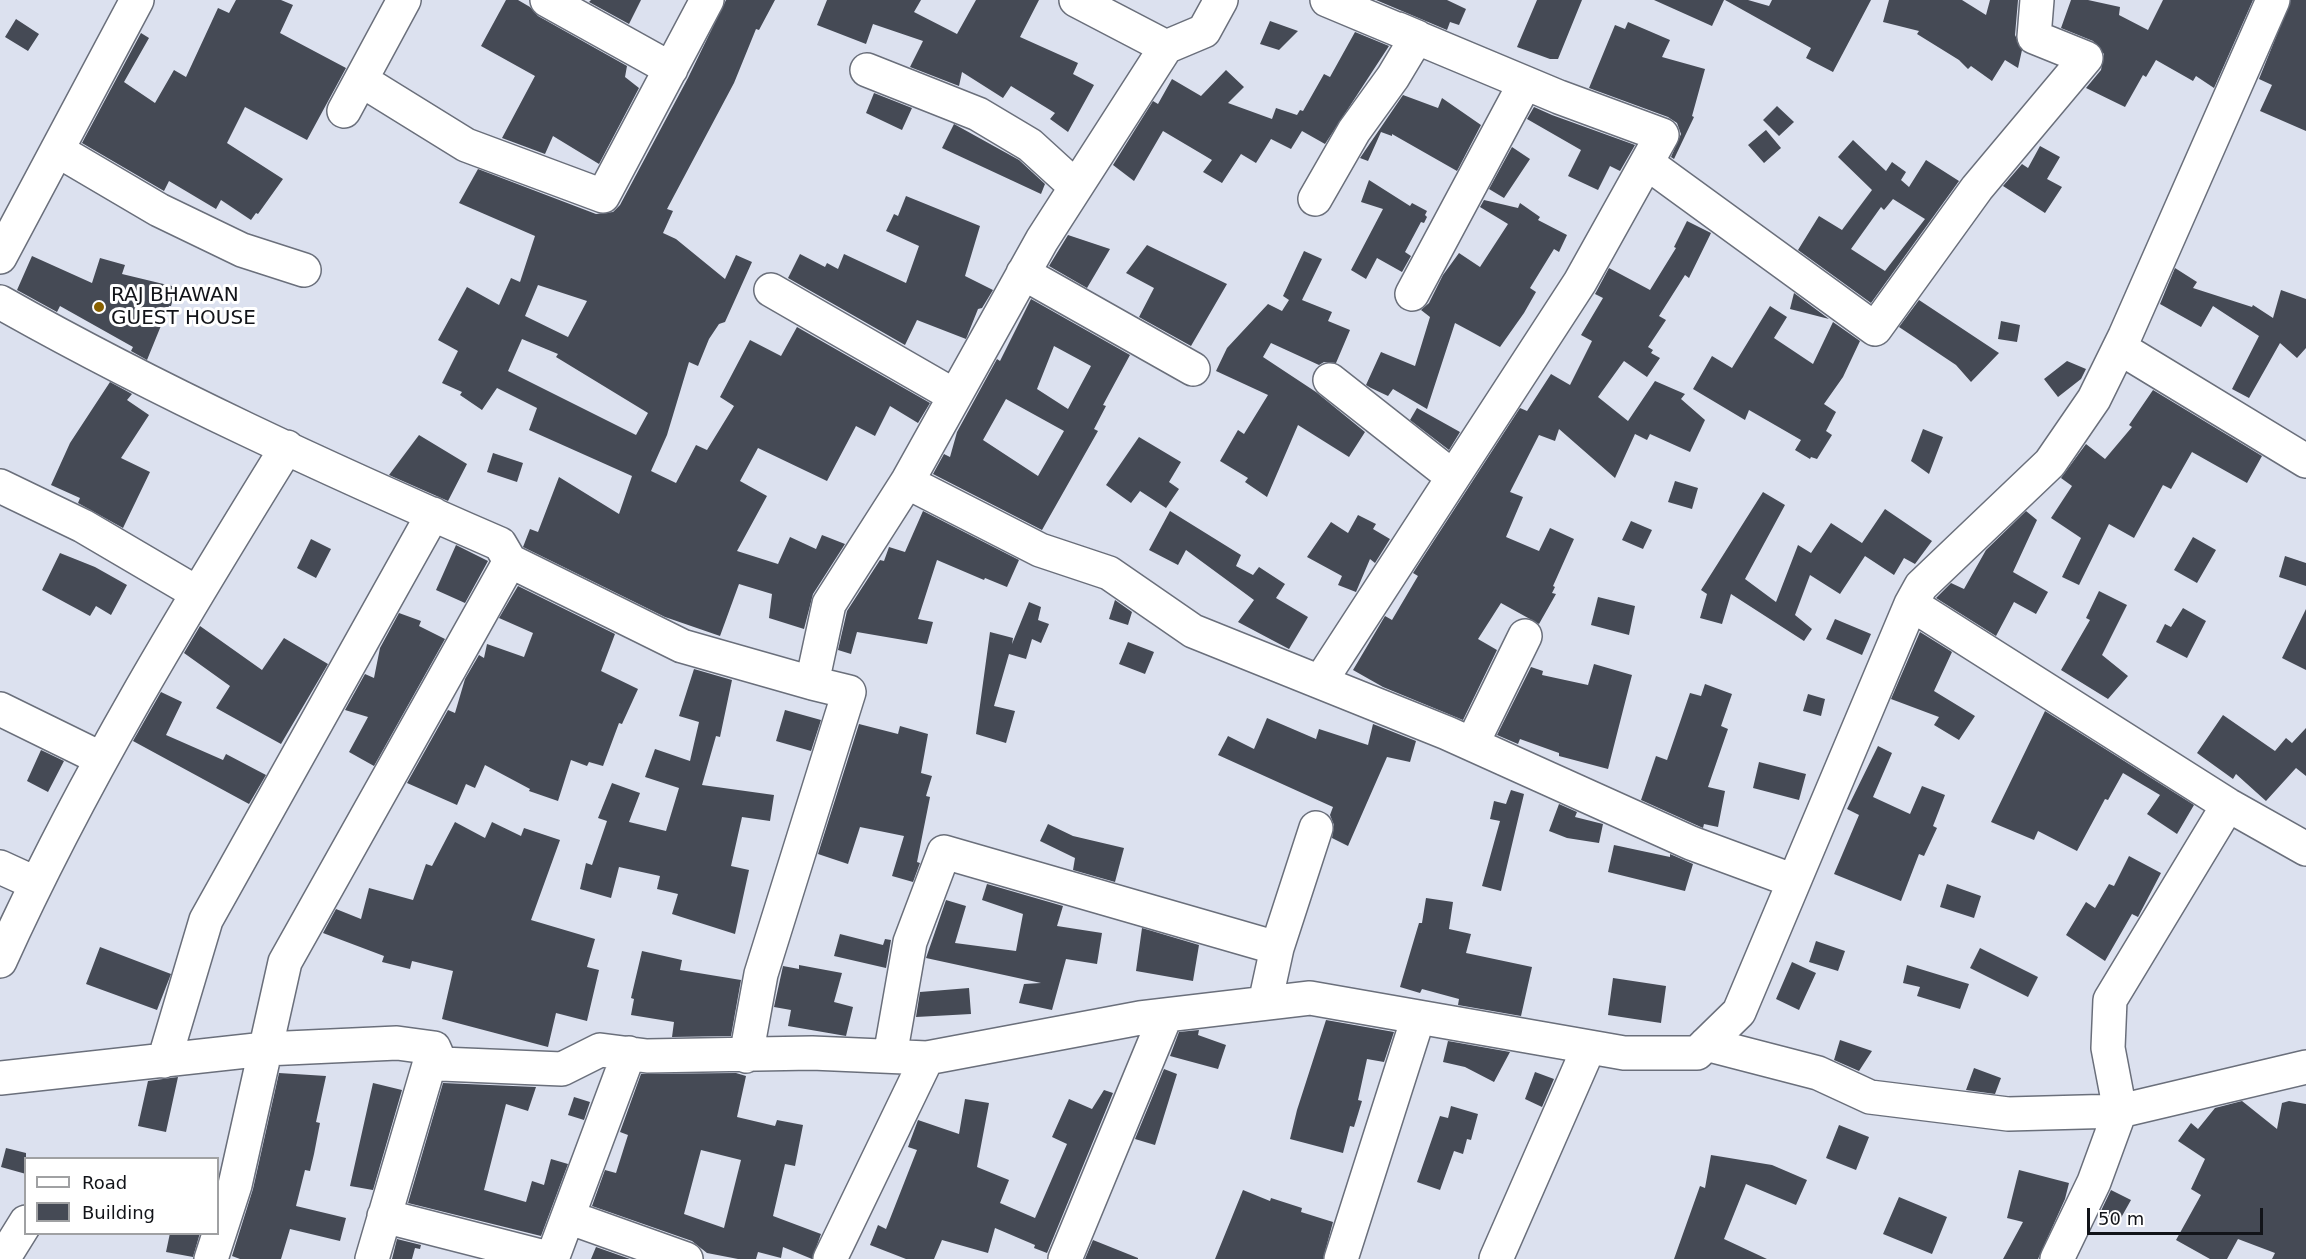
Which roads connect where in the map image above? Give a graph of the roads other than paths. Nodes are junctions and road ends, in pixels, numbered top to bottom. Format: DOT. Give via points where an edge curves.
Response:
graph roads {
  1 [pos="137,0"];
  2 [pos="404,0"];
  3 [pos="547,0"];
  4 [pos="707,0"];
  5 [pos="1076,0"];
  6 [pos="1221,0"];
  7 [pos="1327,0"];
  8 [pos="2037,0"];
  9 [pos="2273,0"];
  10 [pos="1398,29"];
  11 [pos="1166,46"];
  12 [pos="671,69"];
  13 [pos="867,70"];
  14 [pos="361,80"];
  15 [pos="1525,83"];
  16 [pos="344,111"];
  17 [pos="57,150"];
  18 [pos="1647,164"];
  19 [pos="1076,187"];
  20 [pos="1315,199"];
  21 [pos="5,239"];
  22 [pos="304,270"];
  23 [pos="1023,273"];
  24 [pos="771,290"];
  25 [pos="1412,294"];
  26 [pos="0,302"];
  27 [pos="2120,348"];
  28 [pos="1193,369"];
  29 [pos="1330,380"];
  30 [pos="955,396"];
  31 [pos="287,447"];
  32 [pos="2306,461"];
  33 [pos="1453,477"];
  34 [pos="907,482"];
  35 [pos="0,486"];
  36 [pos="433,513"];
  37 [pos="510,561"];
  38 [pos="197,593"];
  39 [pos="1911,604"];
  40 [pos="1525,636"];
  41 [pos="1320,682"];
  42 [pos="812,683"];
  43 [pos="0,709"];
  44 [pos="1472,744"];
  45 [pos="100,758"];
  46 [pos="2228,805"];
  47 [pos="1316,828"];
  48 [pos="2306,849"];
  49 [pos="0,867"];
  50 [pos="1794,880"];
  51 [pos="35,884"];
  52 [pos="1277,948"];
  53 [pos="0,961"];
  54 [pos="1265,1003"];
  55 [pos="1166,1015"];
  56 [pos="1419,1018"];
  57 [pos="1706,1044"];
  58 [pos="1589,1047"];
  59 [pos="434,1048"];
  60 [pos="265,1049"];
  61 [pos="629,1053"];
  62 [pos="746,1056"];
  63 [pos="890,1056"];
  64 [pos="927,1058"];
  65 [pos="164,1061"];
  66 [pos="2306,1067"];
  67 [pos="0,1078"];
  68 [pos="2120,1111"];
  69 [pos="384,1216"];
  70 [pos="568,1216"];
  71 [pos="24,1225"];
  72 [pos="219,1234"];
  73 [pos="219,1235"];
  74 [pos="3,1259"];
  75 [pos="211,1259"];
  76 [pos="372,1259"];
  77 [pos="686,1259"];
  78 [pos="830,1259"];
  79 [pos="1065,1259"];
  80 [pos="1341,1259"];
  81 [pos="1496,1259"];
  82 [pos="2057,1259"];
  1 -- 17 [label="street"];
  2 -- 14 [label="street"];
  3 -- 12 [label="street"];
  4 -- 12 [label="street"];
  5 -- 11 [label="street"];
  6 -- 11 [label="street" via="1204,32"];
  7 -- 10 [label="street"];
  8 -- 18 [label="street" via="2034,37 2086,58 1977,188 1875,329"];
  9 -- 27 [label="street"];
  10 -- 15 [label="street"];
  10 -- 20 [label="street" via="1417,37 1354,130"];
  11 -- 19 [label="street"];
  12 -- 14 [label="street" via="603,196 466,145"];
  13 -- 19 [label="street" via="978,114 1030,146"];
  14 -- 16 [label="street"];
  15 -- 18 [label="street" via="1662,135"];
  15 -- 25 [label="street"];
  17 -- 21 [label="street"];
  17 -- 22 [label="street" via="159,210 242,250"];
  18 -- 33 [label="street" via="1580,282"];
  19 -- 23 [label="street"];
  23 -- 28 [label="street"];
  23 -- 30 [label="street"];
  24 -- 30 [label="street"];
  26 -- 31 [label="street" via="89,352"];
  27 -- 32 [label="street"];
  27 -- 39 [label="street" via="2094,399 2050,463 1921,586"];
  29 -- 33 [label="street"];
  30 -- 34 [label="street"];
  31 -- 36 [label="street"];
  31 -- 38 [label="street"];
  33 -- 41 [label="street"];
  34 -- 41 [label="street" via="1040,550 1109,573 1193,631"];
  34 -- 42 [label="street" via="829,604"];
  35 -- 38 [label="street" via="83,525"];
  36 -- 37 [label="street" via="500,544"];
  36 -- 65 [label="street" via="206,920"];
  37 -- 42 [label="street" via="682,646"];
  37 -- 60 [label="street" via="285,962"];
  38 -- 45 [label="street"];
  39 -- 46 [label="street"];
  39 -- 50 [label="street"];
  40 -- 44 [label="street"];
  41 -- 44 [label="street"];
  42 -- 62 [label="street" via="849,692 761,974"];
  43 -- 45 [label="street"];
  44 -- 50 [label="street" via="1691,843"];
  45 -- 51 [label="street"];
  46 -- 48 [label="street"];
  46 -- 68 [label="street" via="2110,1000 2108,1048"];
  47 -- 52 [label="street"];
  49 -- 51 [label="street"];
  50 -- 57 [label="street" via="1739,1012"];
  51 -- 53 [label="street"];
  52 -- 54 [label="street"];
  52 -- 63 [label="street" via="944,852 910,942"];
  54 -- 55 [label="street"];
  54 -- 56 [label="street" via="1310,998"];
  55 -- 64 [label="street"];
  55 -- 79 [label="street"];
  56 -- 58 [label="street"];
  56 -- 80 [label="street"];
  57 -- 58 [label="street" via="1697,1053 1624,1053"];
  57 -- 68 [label="street" via="1818,1073 1870,1097 2008,1114"];
  58 -- 81 [label="street"];
  59 -- 60 [label="street" via="397,1043"];
  59 -- 61 [label="street" via="441,1064 562,1069 600,1050"];
  59 -- 69 [label="street"];
  60 -- 65 [label="street"];
  60 -- 72 [label="street" via="235,1185"];
  61 -- 62 [label="street"];
  61 -- 70 [label="street"];
  62 -- 63 [label="street"];
  63 -- 64 [label="street"];
  64 -- 78 [label="street"];
  65 -- 67 [label="street"];
  66 -- 68 [label="street"];
  68 -- 82 [label="street" via="2094,1182"];
  69 -- 70 [label="street" via="552,1259"];
  69 -- 76 [label="street"];
  70 -- 77 [label="street"];
  71 -- 74 [label="street"];
  73 -- 75 [label="street"];
}
